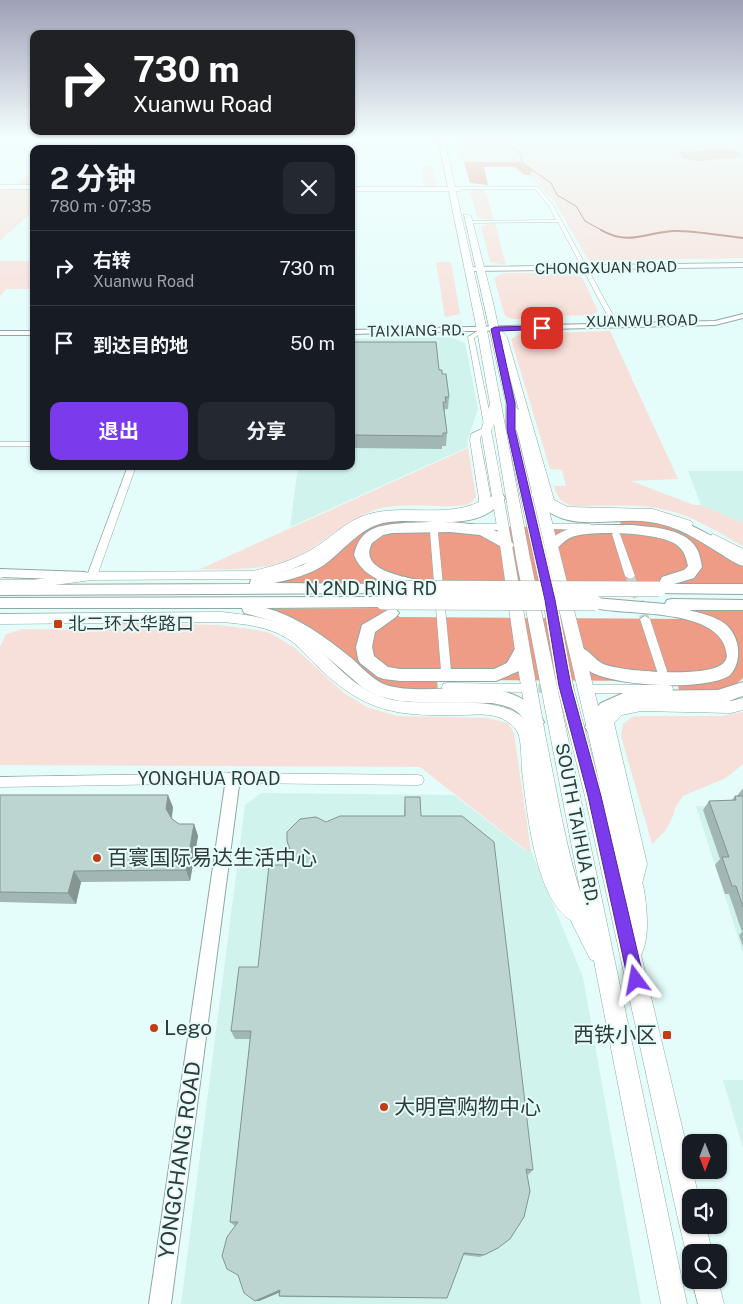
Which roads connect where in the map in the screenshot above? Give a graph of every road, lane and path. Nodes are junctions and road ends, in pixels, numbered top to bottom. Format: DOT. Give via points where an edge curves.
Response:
graph roads {
  1 [pos="458,199"];
  2 [pos="459,199"];
  3 [pos="546,199"];
  4 [pos="560,221"];
  5 [pos="468,222"];
  6 [pos="743,267"];
  7 [pos="475,270"];
  8 [pos="586,270"];
  9 [pos="743,315"];
  10 [pos="614,324"];
  11 [pos="488,327"];
  12 [pos="355,328"];
  13 [pos="0,329"];
  14 [pos="30,329"];
  15 [pos="355,332"];
  16 [pos="0,333"];
  17 [pos="30,333"];
  18 [pos="503,404"];
  19 [pos="487,428"];
  20 [pos="0,444"];
  21 [pos="30,444"];
  22 [pos="131,470"];
  23 [pos="538,494"];
  24 [pos="498,498"];
  25 [pos="433,522"];
  26 [pos="612,522"];
  27 [pos="498,527"];
  28 [pos="551,527"];
  29 [pos="506,545"];
  30 [pos="551,547"];
  31 [pos="743,554"];
  32 [pos="743,560"];
  33 [pos="92,576"];
  34 [pos="630,576"];
  35 [pos="32,584"];
  36 [pos="663,585"];
  37 [pos="2,588"];
  38 [pos="743,589"];
  39 [pos="387,595"];
  40 [pos="213,596"];
  41 [pos="592,596"];
  42 [pos="743,605"];
  43 [pos="0,619"];
  44 [pos="645,620"];
  45 [pos="522,651"];
  46 [pos="577,652"];
  47 [pos="522,688"];
  48 [pos="591,688"];
  49 [pos="743,689"];
  50 [pos="447,690"];
  51 [pos="668,691"];
  52 [pos="743,704"];
  53 [pos="535,722"];
  54 [pos="594,727"];
  55 [pos="233,778"];
  56 [pos="418,780"];
  57 [pos="0,782"];
  58 [pos="634,890"];
  59 [pos="578,915"];
  60 [pos="633,965"];
  61 [pos="605,966"];
  62 [pos="684,1189"];
  63 [pos="707,1289"];
  64 [pos="160,1304"];
  65 [pos="674,1304"];
  66 [pos="711,1304"];
  1 -- 7 [label="main road, SOUTH TAIHUA RD."];
  2 -- 5 [label="main road, SOUTH TAIHUA RD."];
  3 -- 4 [label="street"];
  4 -- 5 [label="street"];
  4 -- 8 [label="street"];
  5 -- 7 [label="main road, SOUTH TAIHUA RD."];
  6 -- 8 [label="street, CHONGXUAN ROAD"];
  7 -- 8 [label="street, CHONGXUAN ROAD"];
  7 -- 11 [label="main road, SOUTH TAIHUA RD."];
  8 -- 10 [label="street"];
  9 -- 10 [label="street, XUANWU ROAD" via="715,323"];
  10 -- 11 [label="street, XUANWU ROAD"];
  11 -- 12 [label="street, TAIXIANG RD."];
  11 -- 15 [label="street, TAIXIANG RD."];
  11 -- 18 [label="main road, SOUTH TAIHUA RD."];
  11 -- 19 [label="street" via="471,337"];
  11 -- 26 [label="main road" via="503,337 549,502"];
  13 -- 14 [label="street"];
  16 -- 17 [label="street"];
  18 -- 19 [label="main road"];
  18 -- 23 [label="main road" via="524,434"];
  18 -- 60 [label="main road, SOUTH TAIHUA RD." via="550,600 565,686"];
  18 -- 61 [label="main road, SOUTH TAIHUA RD." via="523,558"];
  19 -- 24 [label="main road"];
  19 -- 25 [label="main road" via="476,434 475,440 484,504"];
  20 -- 21 [label="street"];
  22 -- 33 [label="street"];
  23 -- 30 [label="main road"];
  23 -- 32 [label="highway" via="552,509 569,516 640,517 668,521"];
  24 -- 29 [label="main road"];
  24 -- 40 [label="highway" via="479,514 391,517 372,521 309,568"];
  25 -- 27 [label="street"];
  25 -- 33 [label="main road" via="401,512 370,517 311,556 275,571 234,576"];
  25 -- 50 [label="street"];
  26 -- 28 [label="street"];
  26 -- 31 [label="main road" via="640,512 667,516"];
  26 -- 34 [label="street"];
  29 -- 39 [label="highway" via="474,529 383,530 371,536 363,545 361,554 364,564"];
  29 -- 45 [label="main road"];
  30 -- 36 [label="highway" via="558,537 569,532 656,531 674,535 692,552 695,567 689,574"];
  30 -- 46 [label="main road"];
  33 -- 35 [label="main road"];
  33 -- 37 [label="street"];
  35 -- 37 [label="highway"];
  36 -- 38 [label="highway, N 2ND RING RD"];
  36 -- 41 [label="highway, N 2ND RING RD, bridge"];
  37 -- 40 [label="highway, N 2ND RING RD"];
  39 -- 40 [label="highway, N 2ND RING RD"];
  39 -- 41 [label="highway, N 2ND RING RD, bridge" via="446,602"];
  39 -- 41 [label="highway, N 2ND RING RD, bridge" via="433,589"];
  39 -- 45 [label="highway" via="368,629 364,647 366,659 384,672 400,675 496,675 514,667"];
  40 -- 53 [label="highway" via="292,622 310,632 383,691 423,696 506,698 521,705"];
  41 -- 42 [label="highway, N 2ND RING RD"];
  41 -- 46 [label="highway" via="680,612 711,622 727,634 735,646 736,659 721,673 704,676 617,675 589,664"];
  43 -- 50 [label="main road" via="222,617 252,620 294,636 351,686 370,698 398,707"];
  44 -- 51 [label="street"];
  45 -- 53 [label="main road"];
  46 -- 54 [label="main road"];
  47 -- 50 [label="street"];
  48 -- 51 [label="street"];
  49 -- 54 [label="highway" via="718,697 628,698 602,711"];
  50 -- 59 [label="main road" via="511,715 525,731 546,861 559,894"];
  51 -- 52 [label="main road" via="731,707"];
  51 -- 58 [label="main road" via="641,706 618,710 606,721 638,864"];
  53 -- 59 [label="main road" via="559,853"];
  54 -- 58 [label="main road"];
  55 -- 56 [label="street, YONGHUA ROAD"];
  55 -- 57 [label="street, YONGHUA ROAD"];
  55 -- 64 [label="street, YONGCHANG ROAD"];
  58 -- 60 [label="main road" via="637,907"];
  59 -- 61 [label="main road"];
  60 -- 62 [label="main road, SOUTH TAIHUA RD."];
  61 -- 65 [label="main road, SOUTH TAIHUA RD."];
  63 -- 66 [label="main road"];
}
